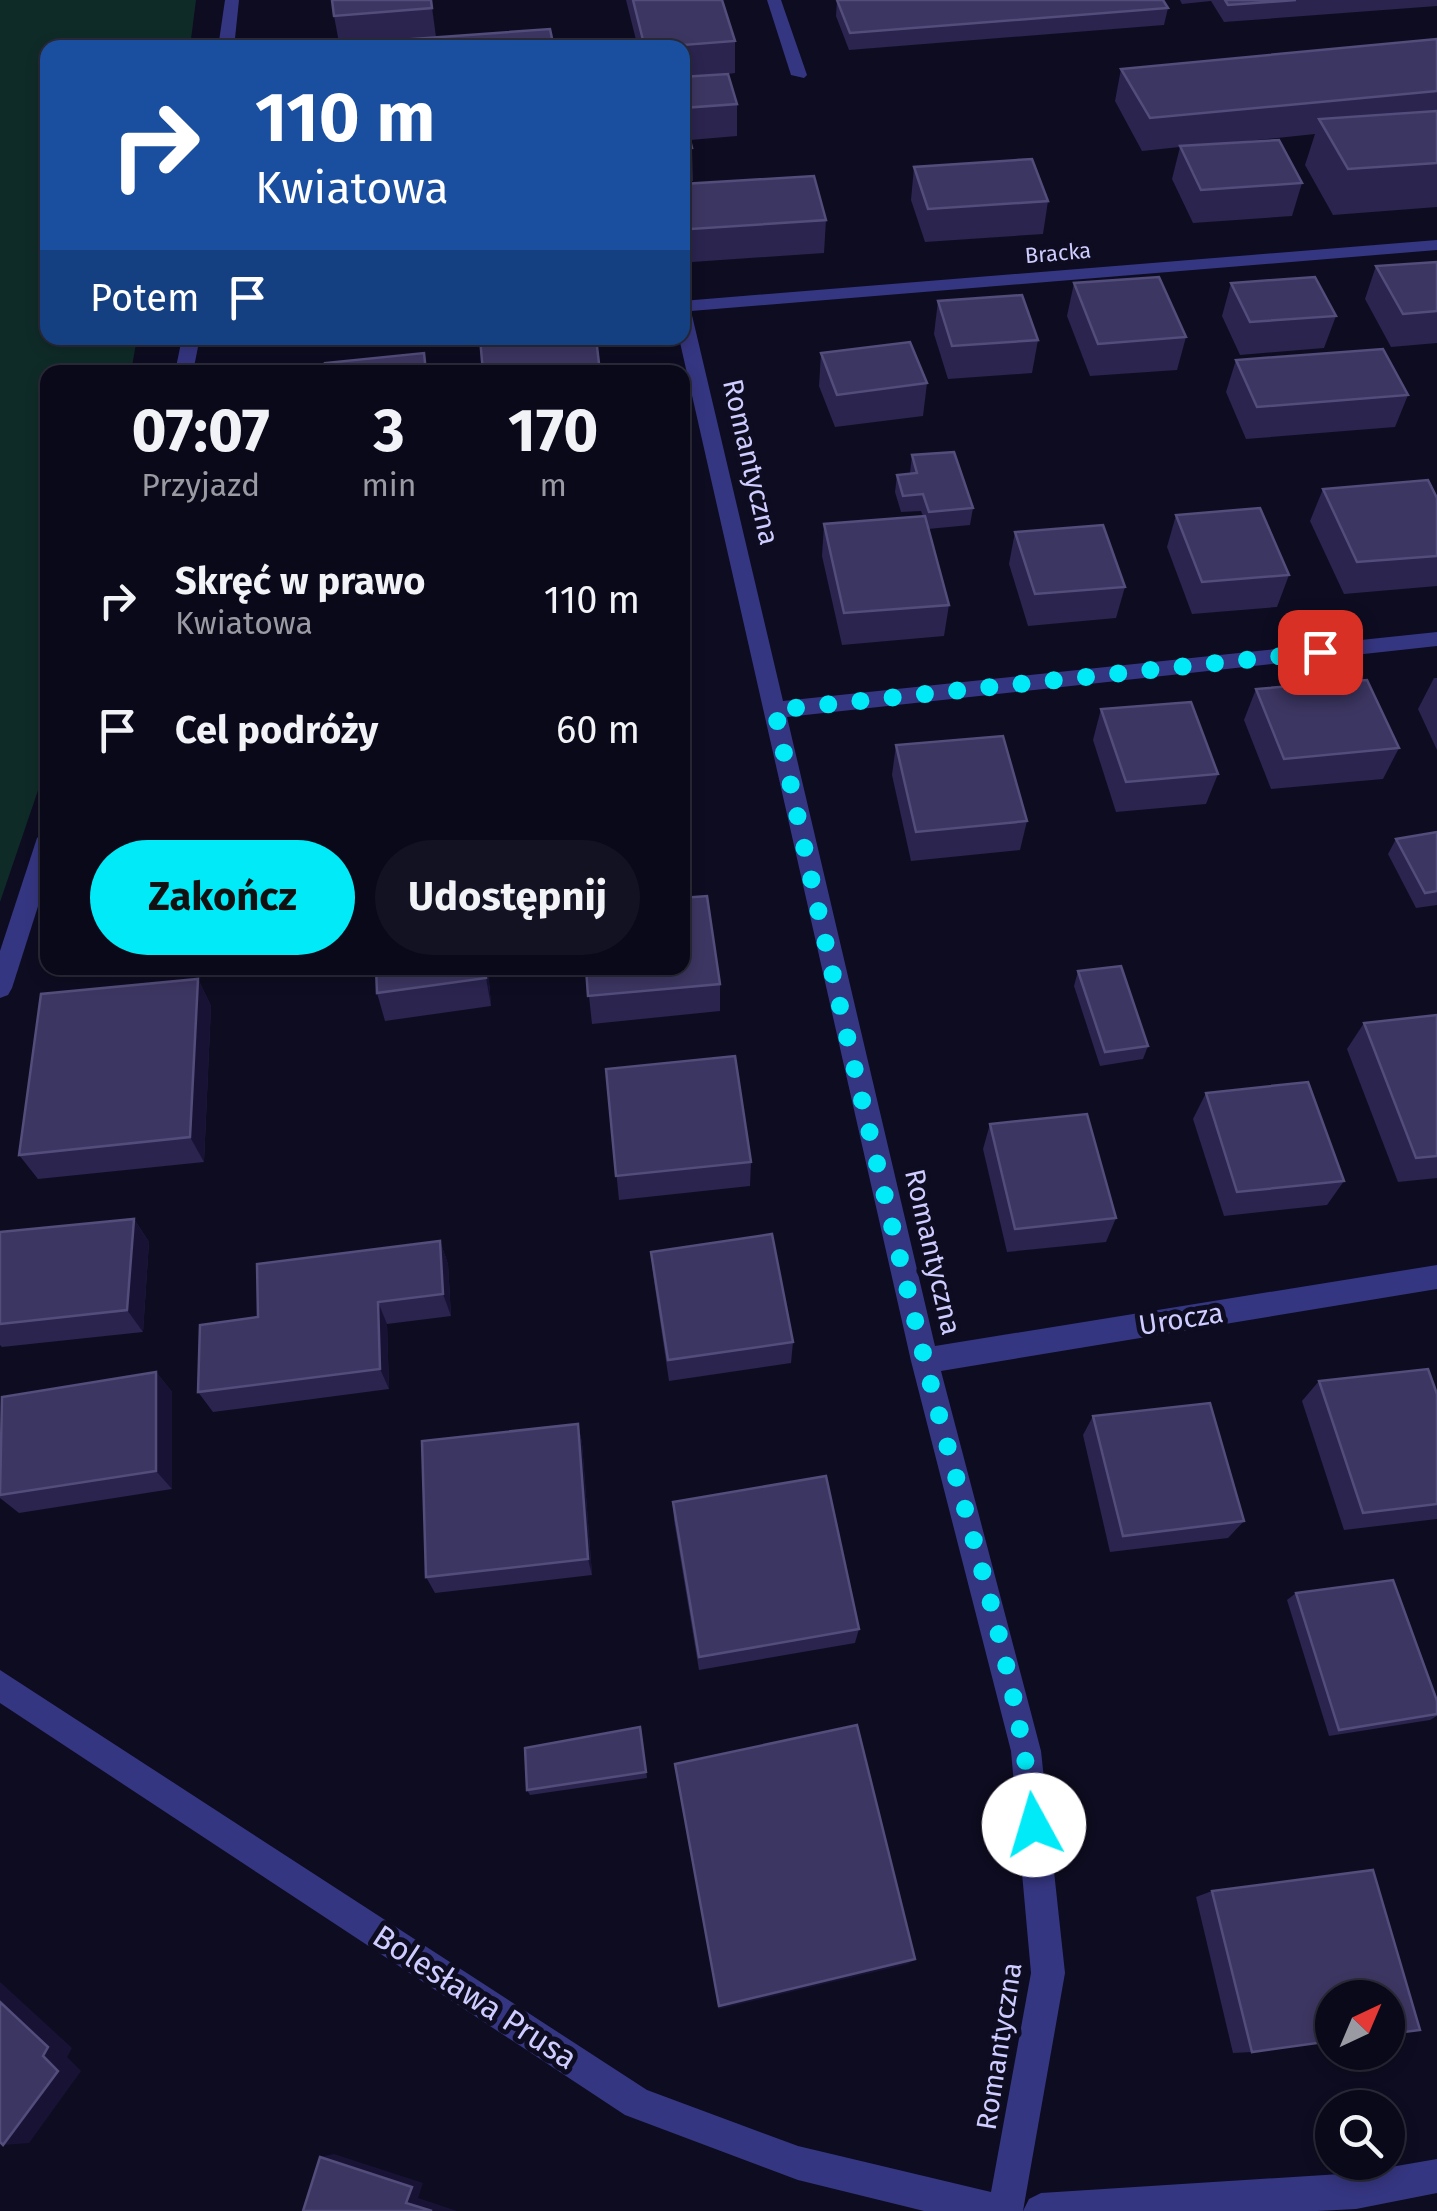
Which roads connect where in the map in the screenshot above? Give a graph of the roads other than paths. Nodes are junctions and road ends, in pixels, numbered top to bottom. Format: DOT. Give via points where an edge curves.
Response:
graph roads {
  1 [pos="232,0"];
  2 [pos="774,0"];
  3 [pos="227,40"];
  4 [pos="799,75"];
  5 [pos="1437,245"];
  6 [pos="690,307"];
  7 [pos="690,343"];
  8 [pos="1437,639"];
  9 [pos="775,710"];
  10 [pos="40,863"];
  11 [pos="0,988"];
  12 [pos="1437,1277"];
  13 [pos="925,1361"];
  14 [pos="0,1685"];
  15 [pos="1437,2176"];
  16 [pos="996,2211"];
  17 [pos="1006,2211"];
  18 [pos="1041,2211"];
  1 -- 3 [label="street"];
  2 -- 4 [label="street"];
  5 -- 6 [label="street, Bracka"];
  7 -- 9 [label="street, Romantyczna"];
  8 -- 9 [label="street"];
  9 -- 13 [label="street, Romantyczna"];
  10 -- 11 [label="street"];
  12 -- 13 [label="street, Urocza"];
  13 -- 17 [label="street, Romantyczna" via="1026,1752 1048,1972"];
  14 -- 16 [label="street, Bolesława Prusa" via="638,2104 798,2164"];
  15 -- 18 [label="street" via="1356,2191"];
}
